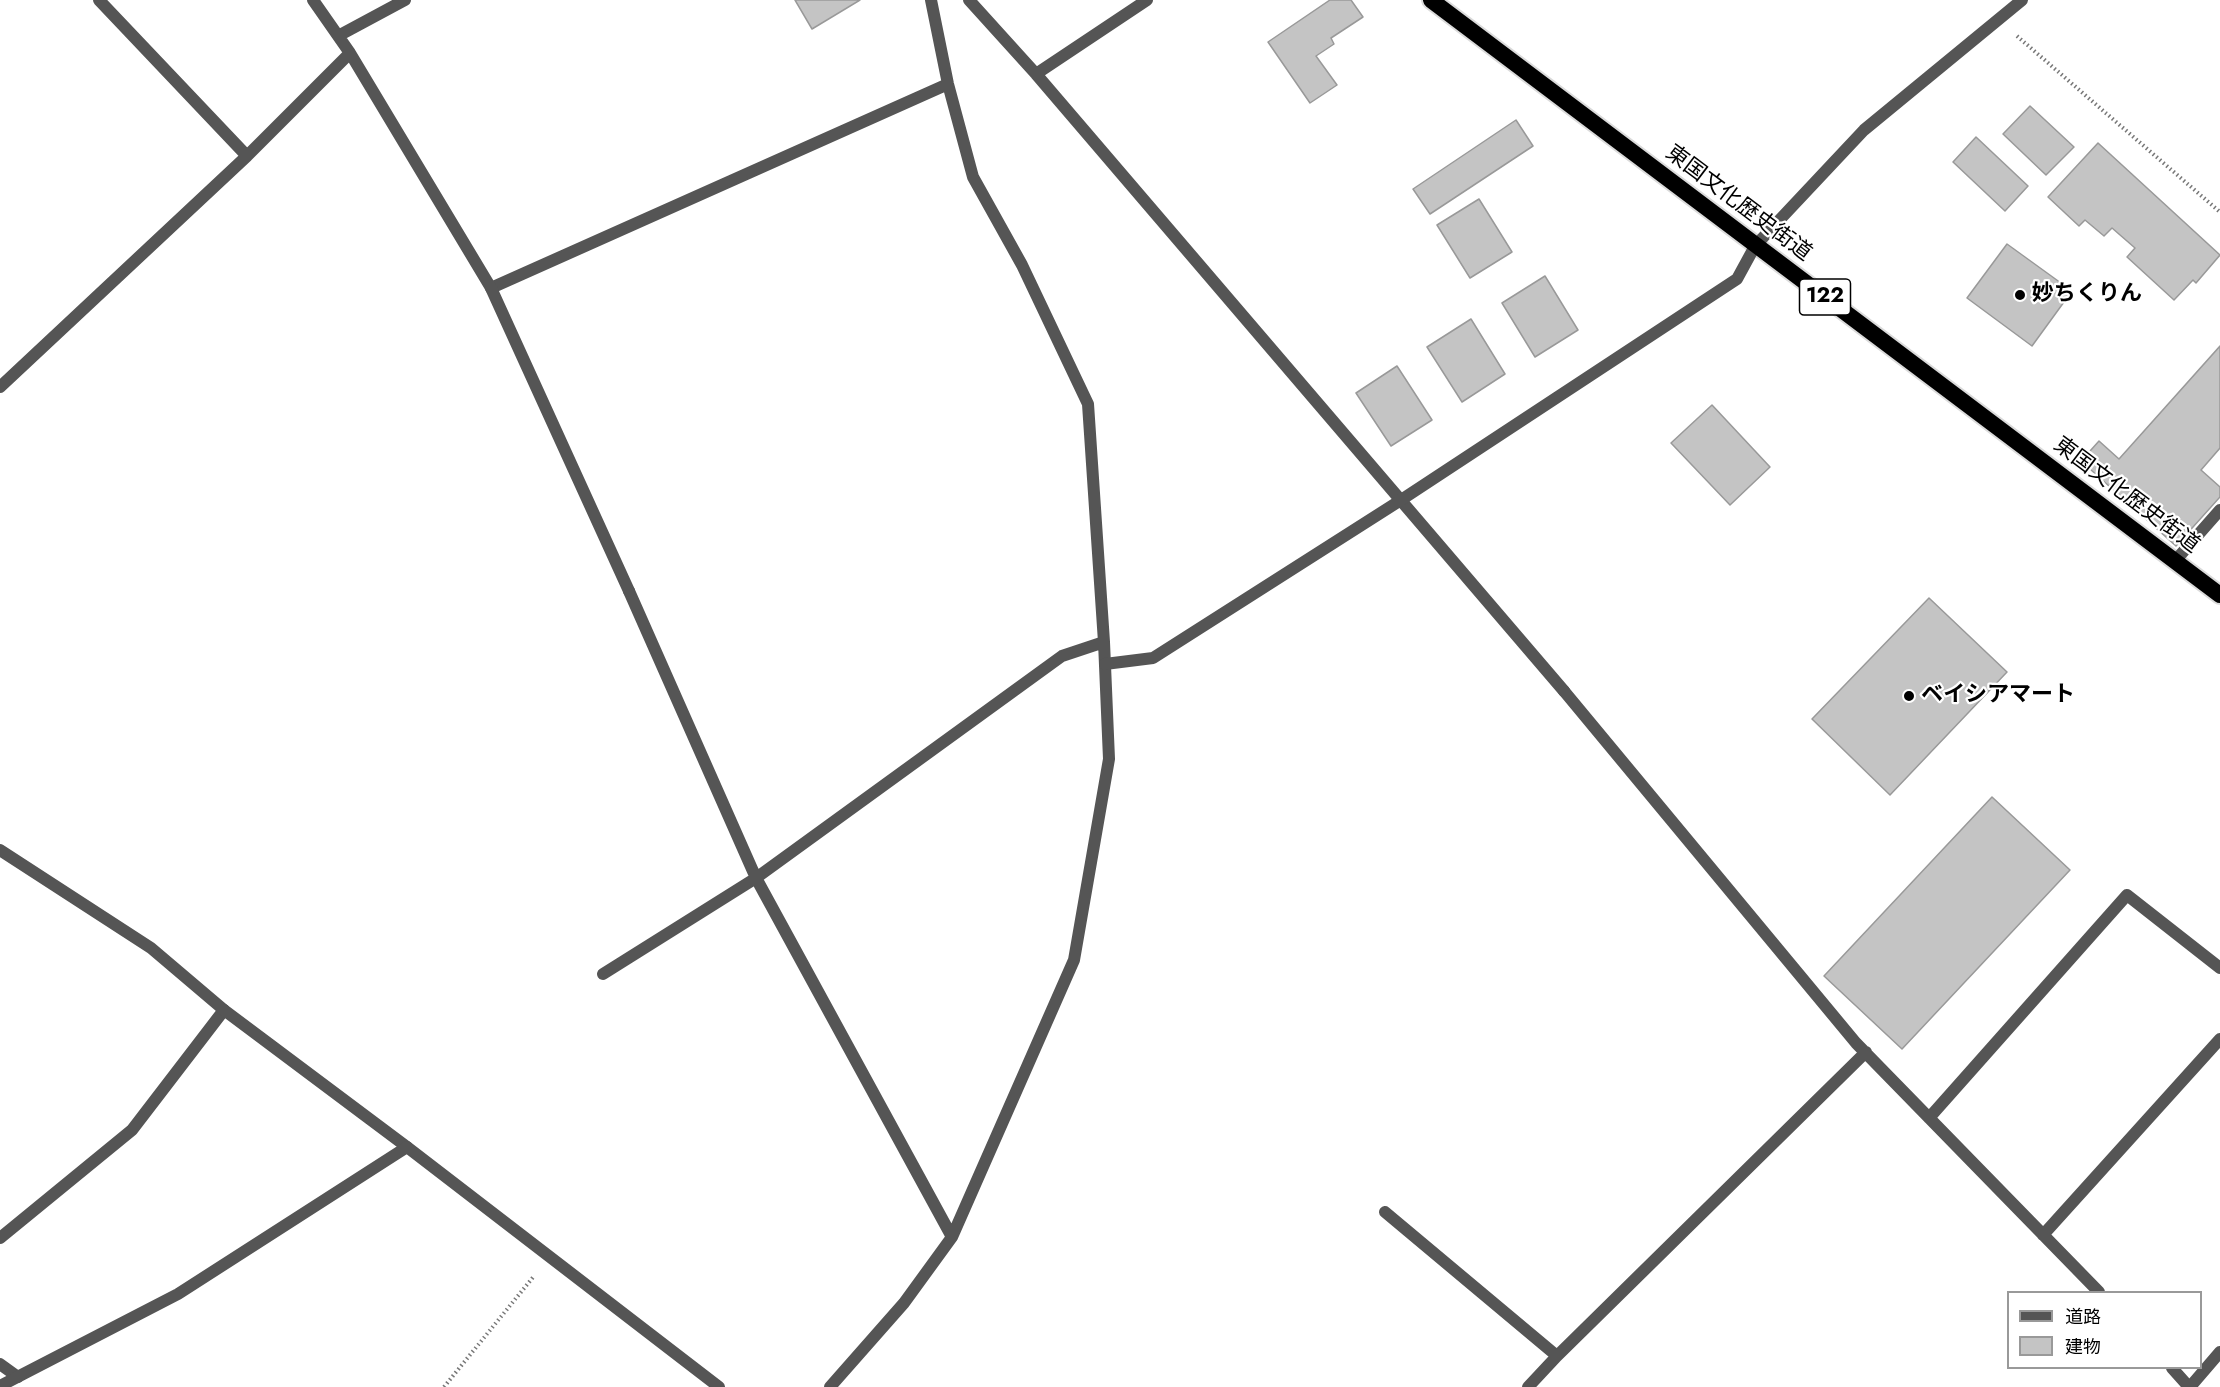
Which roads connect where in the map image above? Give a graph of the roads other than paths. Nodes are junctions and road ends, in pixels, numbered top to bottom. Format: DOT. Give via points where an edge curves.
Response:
graph roads {
  1 [pos="99,0"];
  2 [pos="313,0"];
  3 [pos="405,0"];
  4 [pos="931,0"];
  5 [pos="969,0"];
  6 [pos="1147,0"];
  7 [pos="1431,0"];
  8 [pos="2022,0"];
  9 [pos="338,36"];
  10 [pos="350,53"];
  11 [pos="1036,74"];
  12 [pos="948,84"];
  13 [pos="247,156"];
  14 [pos="1755,246"];
  15 [pos="491,288"];
  16 [pos="0,387"];
  17 [pos="1401,500"];
  18 [pos="2220,510"];
  19 [pos="2175,561"];
  20 [pos="2220,594"];
  21 [pos="1104,642"];
  22 [pos="1105,664"];
  23 [pos="0,850"];
  24 [pos="756,878"];
  25 [pos="2220,968"];
  26 [pos="603,974"];
  27 [pos="224,1010"];
  28 [pos="2220,1039"];
  29 [pos="1866,1052"];
  30 [pos="1929,1118"];
  31 [pos="407,1147"];
  32 [pos="1385,1212"];
  33 [pos="2043,1235"];
  34 [pos="0,1238"];
  35 [pos="952,1238"];
  36 [pos="2097,1291"];
  37 [pos="2220,1352"];
  38 [pos="1557,1356"];
  39 [pos="0,1364"];
  40 [pos="2173,1369"];
  41 [pos="18,1377"];
  42 [pos="0,1386"];
  43 [pos="719,1387"];
  44 [pos="830,1387"];
  45 [pos="1528,1387"];
  46 [pos="2189,1387"];
  1 -- 13 [label="street"];
  2 -- 9 [label="street"];
  3 -- 9 [label="street"];
  4 -- 12 [label="street"];
  5 -- 11 [label="street"];
  6 -- 11 [label="street"];
  7 -- 14 [label="highway, 東国文化歴史街道 / 122"];
  8 -- 14 [label="street" via="1864,130"];
  9 -- 10 [label="street"];
  10 -- 13 [label="street"];
  10 -- 15 [label="street"];
  11 -- 17 [label="street"];
  12 -- 15 [label="street"];
  12 -- 21 [label="street" via="974,177 1022,265 1088,404"];
  13 -- 16 [label="street"];
  14 -- 17 [label="street" via="1737,279"];
  14 -- 19 [label="highway, 東国文化歴史街道 / 122"];
  15 -- 24 [label="street"];
  17 -- 22 [label="street" via="1153,658"];
  17 -- 29 [label="street"];
  18 -- 19 [label="street"];
  19 -- 20 [label="highway, 東国文化歴史街道 / 122"];
  21 -- 22 [label="street"];
  21 -- 24 [label="street" via="1062,656"];
  22 -- 35 [label="street" via="1109,759 1074,960"];
  23 -- 27 [label="street" via="151,948"];
  24 -- 26 [label="street"];
  24 -- 35 [label="street"];
  25 -- 30 [label="street" via="2127,895"];
  27 -- 31 [label="street"];
  27 -- 34 [label="street" via="132,1130"];
  28 -- 33 [label="street"];
  29 -- 30 [label="street"];
  29 -- 38 [label="street"];
  30 -- 33 [label="street"];
  31 -- 41 [label="street" via="178,1294"];
  31 -- 43 [label="street"];
  32 -- 38 [label="street"];
  33 -- 36 [label="street"];
  35 -- 44 [label="street" via="904,1303"];
  37 -- 46 [label="street"];
  38 -- 45 [label="street"];
  39 -- 41 [label="street"];
  40 -- 46 [label="street"];
  41 -- 42 [label="street"];
}
